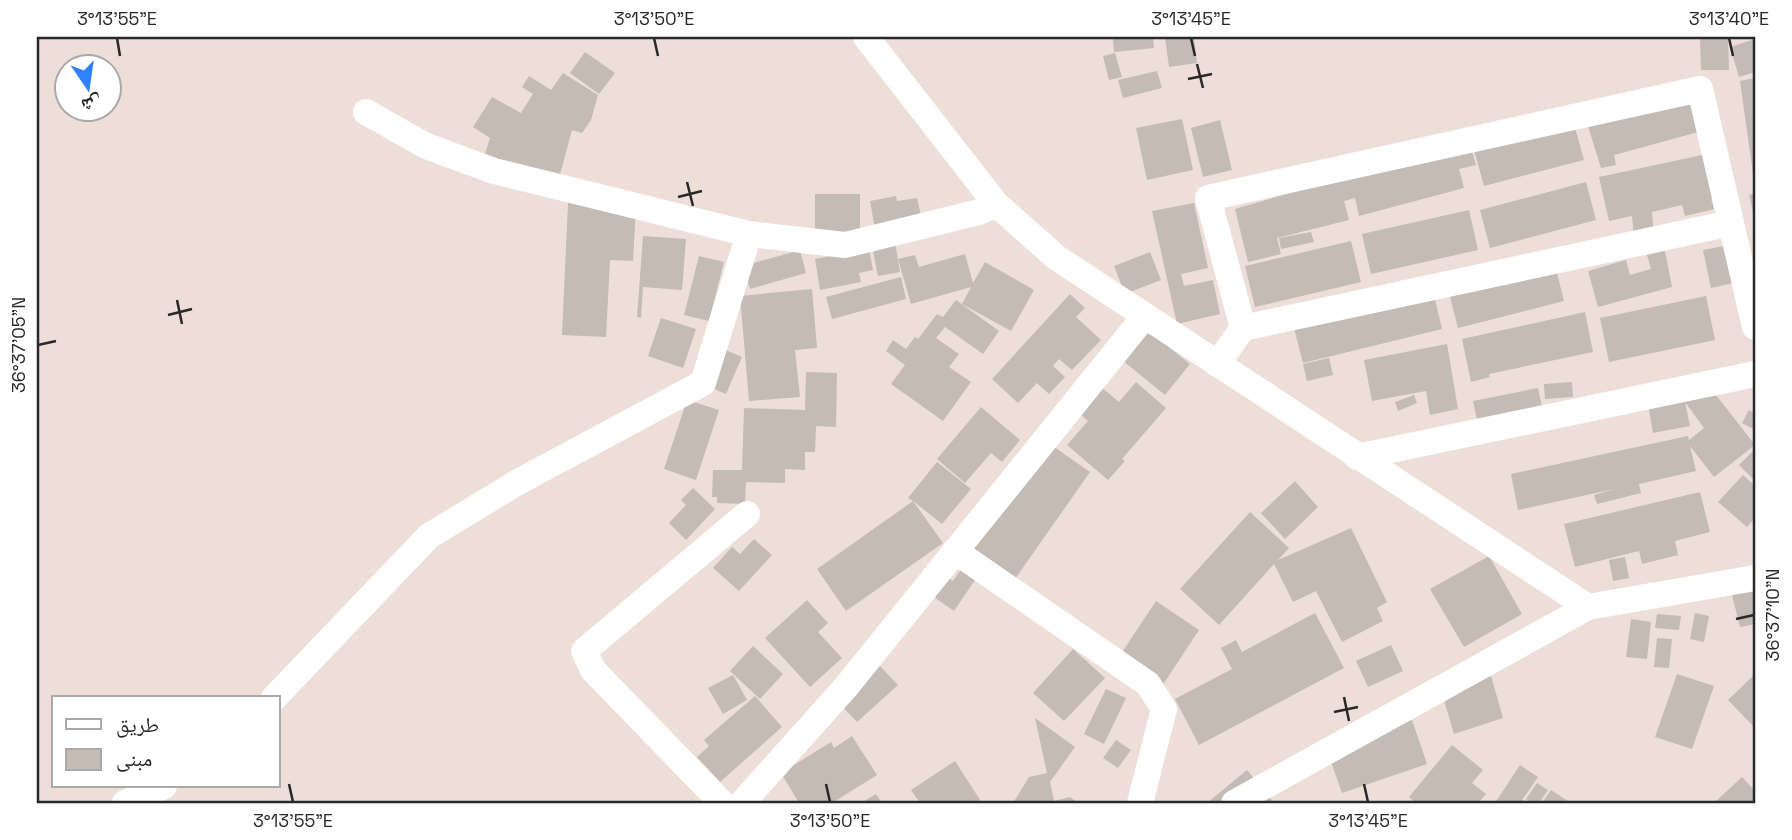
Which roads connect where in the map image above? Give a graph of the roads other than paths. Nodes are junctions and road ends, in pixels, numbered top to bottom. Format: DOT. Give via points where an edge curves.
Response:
graph roads {
  1 [pos="866,37"];
  2 [pos="366,112"];
  3 [pos="996,204"];
  4 [pos="1731,223"];
  5 [pos="749,234"];
  6 [pos="1144,317"];
  7 [pos="1755,327"];
  8 [pos="1243,328"];
  9 [pos="1217,364"];
  10 [pos="1755,374"];
  11 [pos="1357,457"];
  12 [pos="747,514"];
  13 [pos="955,551"];
  14 [pos="1755,578"];
  15 [pos="1588,607"];
  16 [pos="276,696"];
  17 [pos="159,788"];
  18 [pos="125,803"];
  19 [pos="722,803"];
  20 [pos="742,803"];
  21 [pos="1140,803"];
  22 [pos="1234,803"];
  1 -- 3 [label="street"];
  2 -- 5 [label="street" via="426,146 494,171"];
  3 -- 5 [label="street" via="845,245"];
  3 -- 6 [label="street" via="1057,258"];
  4 -- 7 [label="street"];
  4 -- 8 [label="street"];
  4 -- 8 [label="street" via="1700,89 1208,198"];
  5 -- 16 [label="street" via="703,383 518,482 429,536"];
  6 -- 9 [label="street"];
  6 -- 13 [label="street"];
  8 -- 9 [label="street"];
  9 -- 11 [label="street"];
  10 -- 11 [label="street"];
  11 -- 15 [label="street"];
  12 -- 19 [label="street" via="584,651 593,670"];
  13 -- 20 [label="street" via="846,687"];
  13 -- 21 [label="street" via="1148,684 1164,709"];
  14 -- 15 [label="street"];
  15 -- 22 [label="street"];
  17 -- 18 [label="street"];
}
